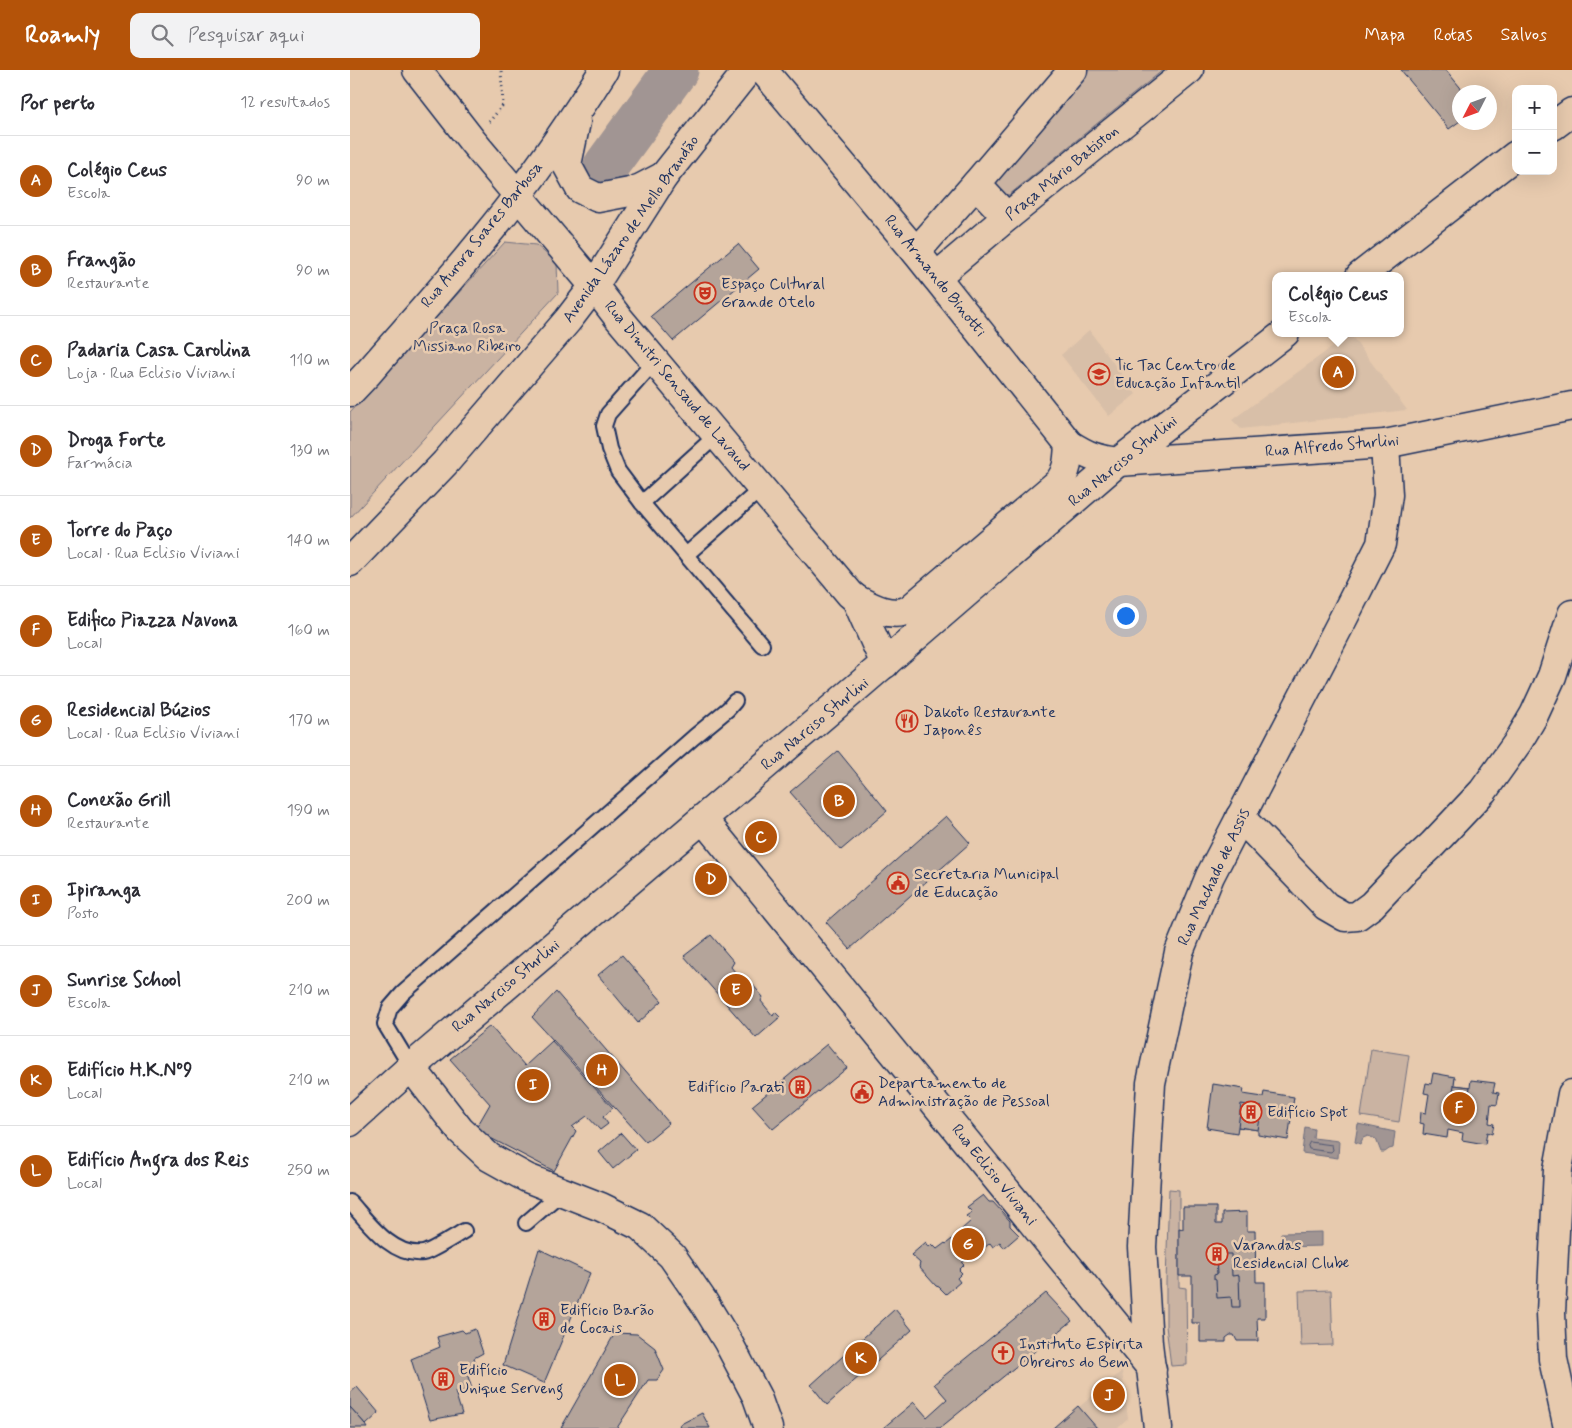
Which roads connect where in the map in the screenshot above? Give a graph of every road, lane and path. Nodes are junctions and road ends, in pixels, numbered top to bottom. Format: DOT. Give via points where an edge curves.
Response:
graph roads {
  1 [pos="417,70"];
  2 [pos="501,70"];
  3 [pos="604,70"];
  4 [pos="748,70"];
  5 [pos="764,70"];
  6 [pos="1073,70"];
  7 [pos="1189,70"];
  8 [pos="580,108"];
  9 [pos="1572,112"];
  10 [pos="1557,123"];
  11 [pos="473,142"];
  12 [pos="1512,158"];
  13 [pos="664,176"];
  14 [pos="976,184"];
  15 [pos="518,195"];
  16 [pos="1007,217"];
  17 [pos="916,252"];
  18 [pos="1365,272"];
  19 [pos="936,277"];
  20 [pos="594,286"];
  21 [pos="1280,337"];
  22 [pos="655,361"];
  23 [pos="350,392"];
  24 [pos="1572,406"];
  25 [pos="717,434"];
  26 [pos="1069,444"];
  27 [pos="1385,444"];
  28 [pos="1118,462"];
  29 [pos="762,488"];
  30 [pos="642,503"];
  31 [pos="686,554"];
  32 [pos="350,562"];
  33 [pos="856,599"];
  34 [pos="1572,614"];
  35 [pos="762,645"];
  36 [pos="885,664"];
  37 [pos="735,701"];
  38 [pos="1240,817"];
  39 [pos="703,819"];
  40 [pos="411,1067"];
  41 [pos="1572,1094"];
  42 [pos="350,1122"];
  43 [pos="562,1192"];
  44 [pos="350,1202"];
  45 [pos="526,1223"];
  46 [pos="464,1231"];
  47 [pos="1152,1369"];
  48 [pos="768,1428"];
  49 [pos="1158,1428"];
  50 [pos="1568,1428"];
  1 -- 11 [label="street, Rua Dimitri Sensaud de Lavaud"];
  2 -- 11 [label="path" via="502,105"];
  3 -- 8 [label="street, Rua Aurora Soares Barbosa"];
  4 -- 13 [label="street, Avenida Lázaro de Mello Brandão"];
  5 -- 17 [label="street, Rua Armando Binotti"];
  6 -- 14 [label="street"];
  7 -- 16 [label="street, Praça Mário Batiston"];
  8 -- 13 [label="street" via="567,165 580,189 598,198 619,195"];
  8 -- 15 [label="street, Rua Aurora Soares Barbosa"];
  9 -- 10 [label="street"];
  11 -- 15 [label="street, Rua Dimitri Sensaud de Lavaud"];
  12 -- 18 [label="street"];
  13 -- 20 [label="street, Avenida Lázaro de Mello Brandão"];
  14 -- 16 [label="street"];
  14 -- 17 [label="street"];
  15 -- 20 [label="street, Rua Dimitri Sensaud de Lavaud"];
  15 -- 23 [label="street, Rua Aurora Soares Barbosa"];
  16 -- 19 [label="street, Praça Mário Batiston"];
  17 -- 19 [label="street, Rua Armando Binotti"];
  19 -- 26 [label="street, Rua Armando Binotti"];
  20 -- 22 [label="street, Rua Dimitri Sensaud de Lavaud"];
  20 -- 32 [label="street, Avenida Lázaro de Mello Brandão" via="445,463"];
  21 -- 28 [label="street, Rua Narciso Sturlini"];
  22 -- 25 [label="street, Rua Dimitri Sensaud de Lavaud"];
  22 -- 30 [label="lane" via="608,414 604,426 618,471"];
  24 -- 27 [label="street, Rua Alfredo Sturlini"];
  25 -- 29 [label="street, Rua Dimitri Sensaud de Lavaud"];
  25 -- 30 [label="lane"];
  26 -- 28 [label="street, Rua Armando Binotti" via="1096,459"];
  26 -- 33 [label="street, Rua Narciso Sturlini" via="1068,464 1059,482 910,609 888,612"];
  27 -- 28 [label="street, Rua Alfredo Sturlini"];
  27 -- 38 [label="street, Rua Machado de Assis" via="1388,495 1380,544"];
  28 -- 36 [label="street, Rua Narciso Sturlini"];
  29 -- 31 [label="lane"];
  29 -- 33 [label="street, Rua Dimitri Sensaud de Lavaud"];
  30 -- 31 [label="lane"];
  31 -- 35 [label="lane"];
  33 -- 36 [label="street, Rua Dimitri Sensaud de Lavaud"];
  34 -- 38 [label="street" via="1552,676 1518,742 1476,798 1372,905 1357,916 1345,918 1326,906"];
  36 -- 39 [label="street, Rua Narciso Sturlini"];
  37 -- 40 [label="lane" via="403,993 390,1008 385,1024"];
  38 -- 47 [label="street, Rua Machado de Assis" via="1210,876 1179,952 1151,1083 1142,1247"];
  39 -- 40 [label="street, Rua Narciso Sturlini"];
  39 -- 47 [label="street, Rua Eclisio Viviani"];
  40 -- 42 [label="street, Rua Narciso Sturlini"];
  40 -- 43 [label="street" via="460,1130 489,1157 527,1178"];
  41 -- 50 [label="street" via="1558,1169 1551,1313 1553,1358"];
  43 -- 45 [label="lane"];
  43 -- 48 [label="street" via="601,1206 640,1226 672,1256 728,1342"];
  44 -- 46 [label="lane" via="388,1242 408,1252 425,1253"];
  47 -- 49 [label="street, Rua Machado de Assis"];
}
